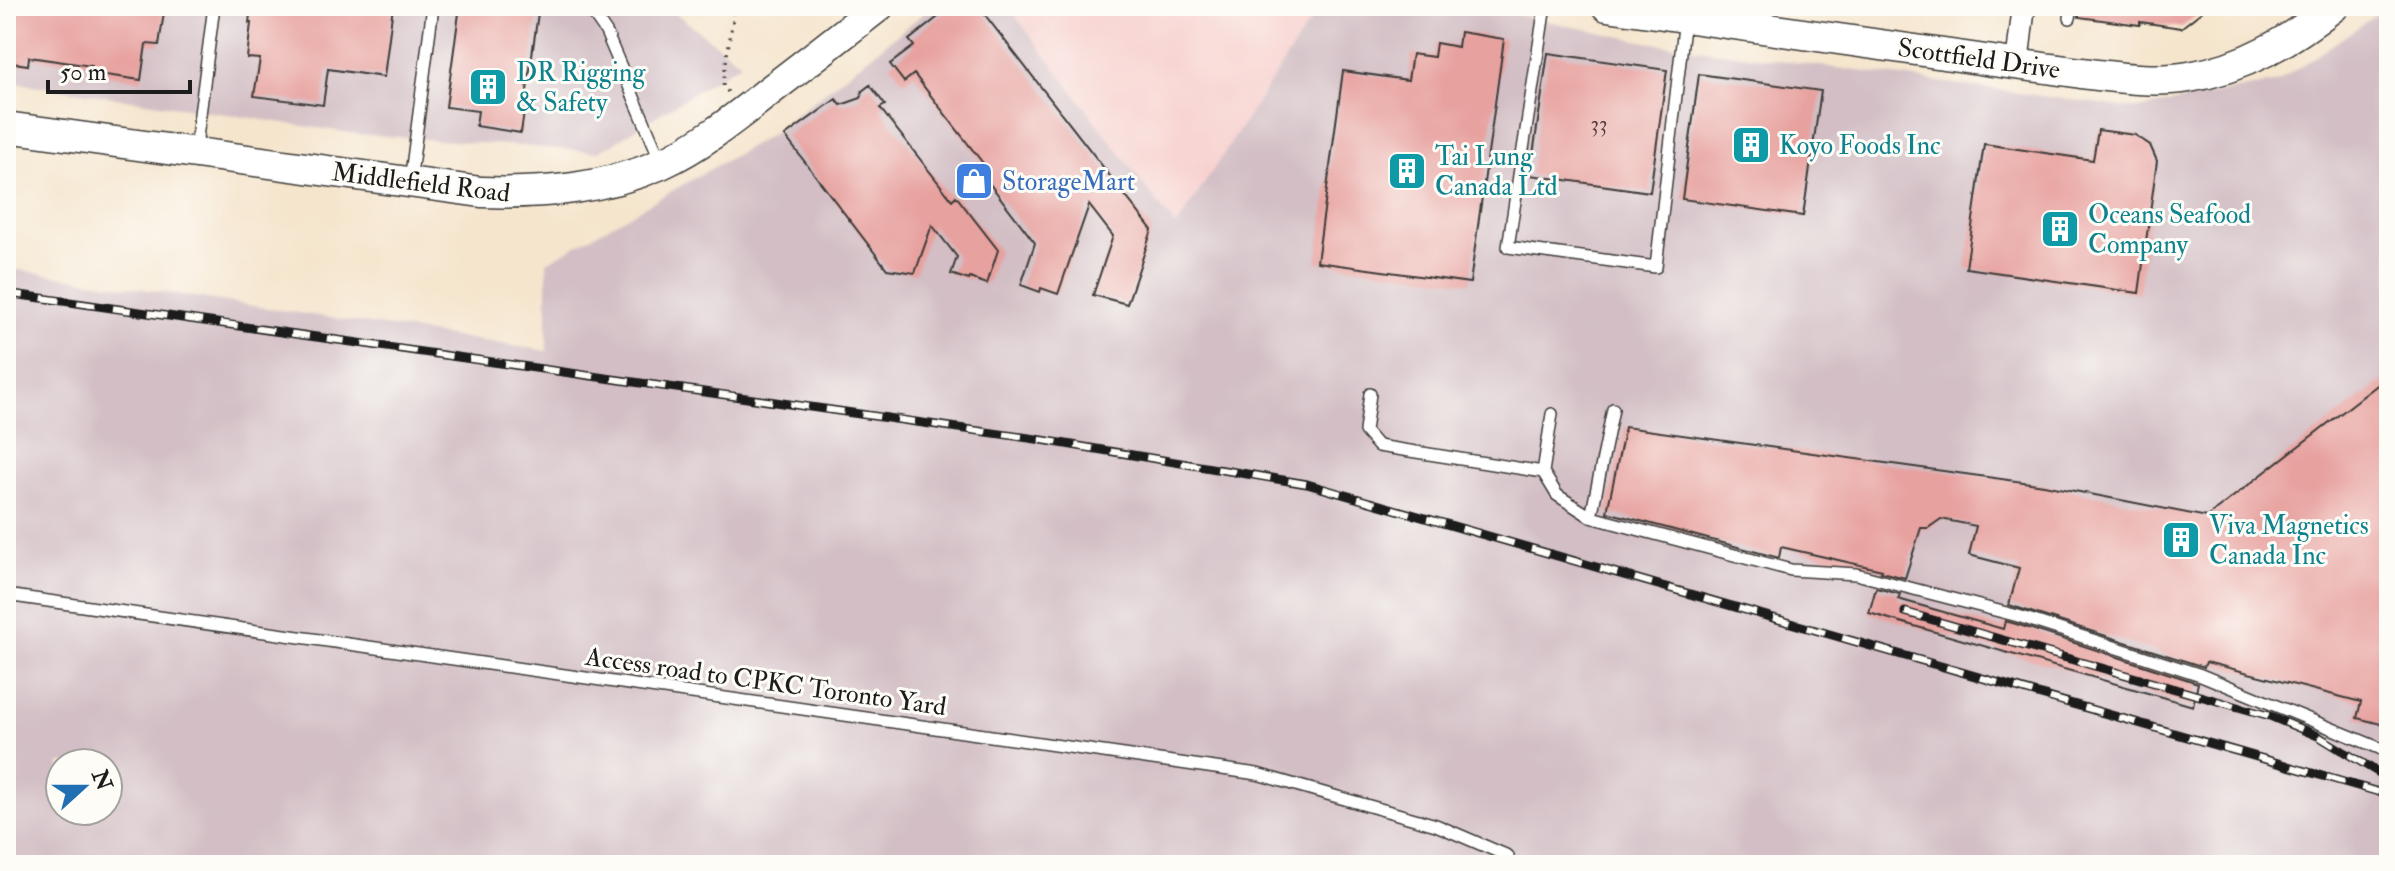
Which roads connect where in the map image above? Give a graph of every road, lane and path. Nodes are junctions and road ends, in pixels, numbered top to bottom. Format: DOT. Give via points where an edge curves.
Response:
graph roads {
  1 [pos="214,6"];
  2 [pos="433,6"];
  3 [pos="588,6"];
  4 [pos="735,6"];
  5 [pos="879,6"];
  6 [pos="1545,6"];
  7 [pos="1607,6"];
  8 [pos="2024,6"];
  9 [pos="2334,6"];
  10 [pos="1686,11"];
  11 [pos="2017,64"];
  12 [pos="723,86"];
  13 [pos="6,127"];
  14 [pos="195,153"];
  15 [pos="662,164"];
  16 [pos="410,183"];
  17 [pos="1370,394"];
  18 [pos="1613,409"];
  19 [pos="1552,414"];
  20 [pos="1543,472"];
  21 [pos="1591,517"];
  22 [pos="6,595"];
  23 [pos="2389,752"];
  24 [pos="1508,856"];
  1 -- 14 [label="lane"];
  2 -- 16 [label="lane"];
  3 -- 15 [label="lane" via="606,32"];
  4 -- 12 [label="path"];
  5 -- 15 [label="main road, Middlefield Road" via="722,128"];
  6 -- 10 [label="lane" via="1508,247 1656,267"];
  7 -- 10 [label="main road, Scottfield Drive"];
  8 -- 11 [label="street"];
  9 -- 11 [label="main road, Scottfield Drive" via="2281,44 2190,77 2126,78"];
  10 -- 11 [label="main road, Scottfield Drive"];
  13 -- 14 [label="main road, Middlefield Road"];
  14 -- 16 [label="main road, Middlefield Road"];
  15 -- 16 [label="main road, Middlefield Road" via="613,180 541,193"];
  17 -- 20 [label="lane" via="1365,431 1378,446"];
  18 -- 21 [label="lane"];
  19 -- 20 [label="lane"];
  20 -- 21 [label="lane" via="1557,495"];
  21 -- 23 [label="lane" via="1791,570 1856,574 2018,616 2201,675"];
  22 -- 24 [label="lane, Access road to CPKC Toronto Yard" via="1257,774 1436,825"];
}
